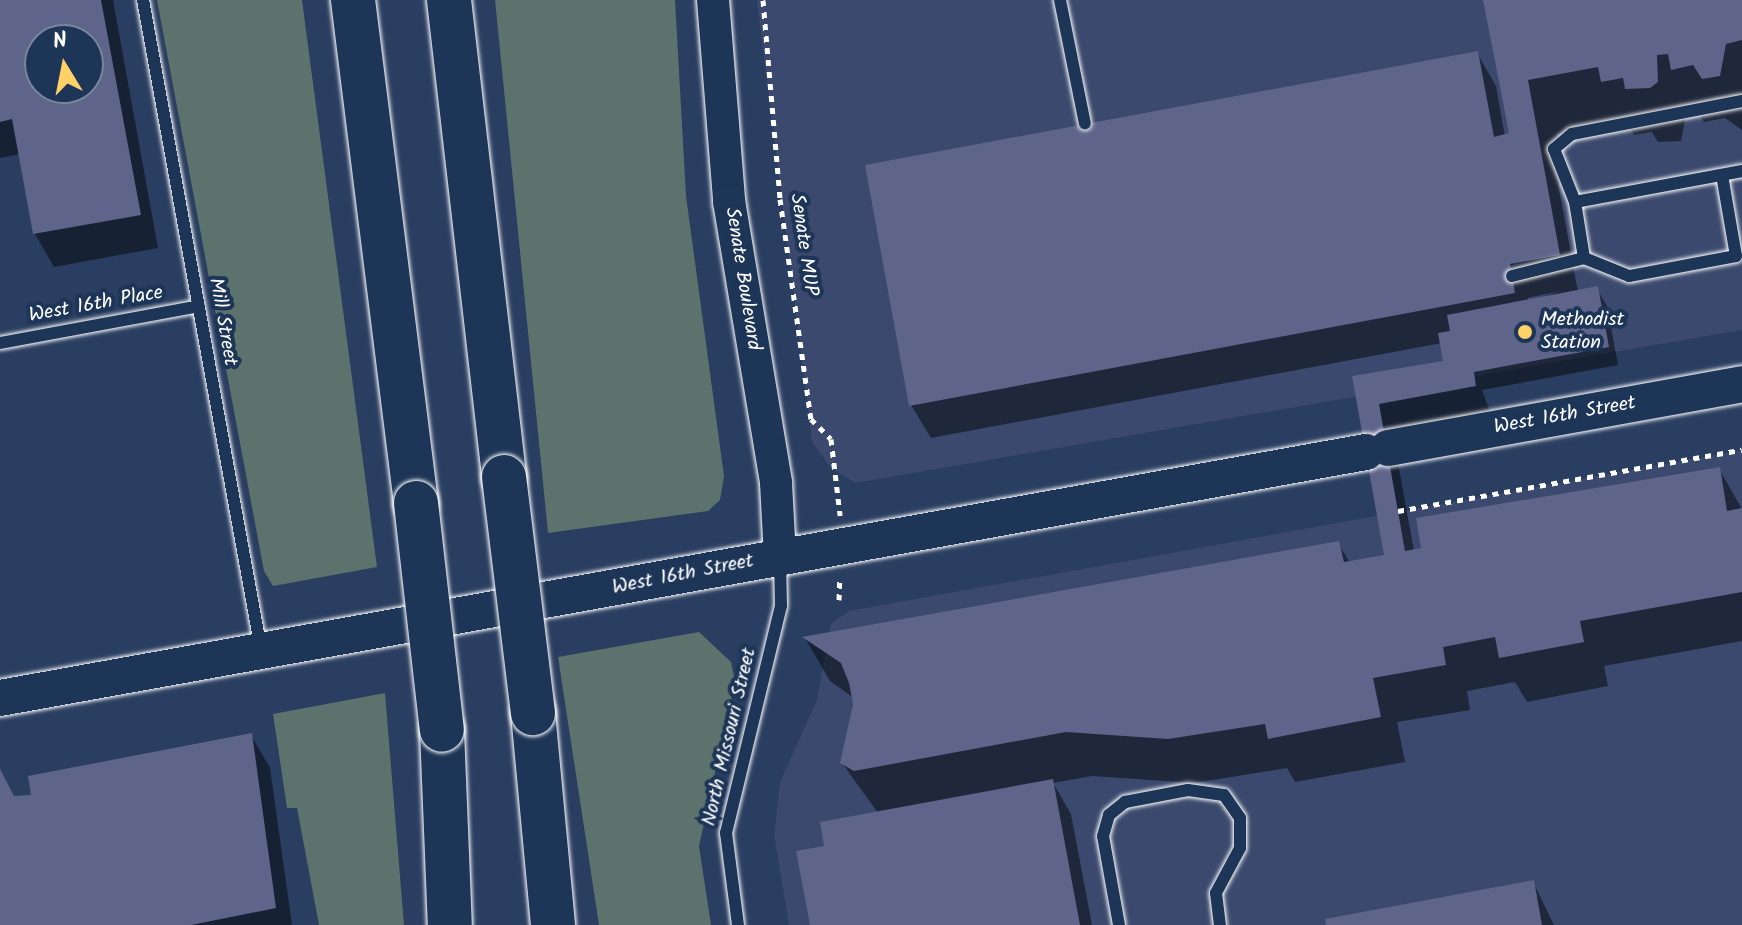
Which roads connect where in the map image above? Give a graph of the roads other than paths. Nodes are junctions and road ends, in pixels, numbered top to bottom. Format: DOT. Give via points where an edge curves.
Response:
graph roads {
  1 [pos="143,0"];
  2 [pos="353,0"];
  3 [pos="449,0"];
  4 [pos="713,0"];
  5 [pos="1060,0"];
  6 [pos="1742,101"];
  7 [pos="1085,124"];
  8 [pos="1742,171"];
  9 [pos="1722,175"];
  10 [pos="1575,202"];
  11 [pos="1584,258"];
  12 [pos="1512,276"];
  13 [pos="199,306"];
  14 [pos="0,343"];
  15 [pos="1742,384"];
  16 [pos="780,557"];
  17 [pos="261,652"];
  18 [pos="0,698"];
  19 [pos="534,723"];
  20 [pos="446,786"];
  21 [pos="450,925"];
  22 [pos="464,925"];
  23 [pos="553,925"];
  24 [pos="578,925"];
  25 [pos="738,925"];
  26 [pos="1119,925"];
  27 [pos="1220,925"];
  1 -- 13 [label="lane, Mill Street"];
  2 -- 20 [label="highway, bridge"];
  3 -- 19 [label="highway, bridge"];
  4 -- 16 [label="street, Senate Boulevard" via="729,201 776,483"];
  5 -- 7 [label="lane"];
  6 -- 10 [label="lane" via="1572,134 1554,149"];
  8 -- 9 [label="lane"];
  9 -- 10 [label="lane"];
  9 -- 11 [label="lane" via="1736,256 1629,276"];
  10 -- 11 [label="lane"];
  11 -- 12 [label="lane"];
  13 -- 14 [label="lane, West 16th Place"];
  13 -- 17 [label="lane, Mill Street"];
  15 -- 16 [label="main road, West 16th Street"];
  16 -- 17 [label="main road, West 16th Street"];
  16 -- 25 [label="lane, North Missouri Street" via="781,606 726,833"];
  17 -- 18 [label="main road, West 16th Street"];
  19 -- 23 [label="highway"];
  19 -- 24 [label="highway"];
  20 -- 21 [label="highway"];
  20 -- 22 [label="highway"];
  26 -- 27 [label="lane" via="1103,836 1109,815 1125,802 1188,790 1224,795 1240,818 1240,848 1216,893"];
}
